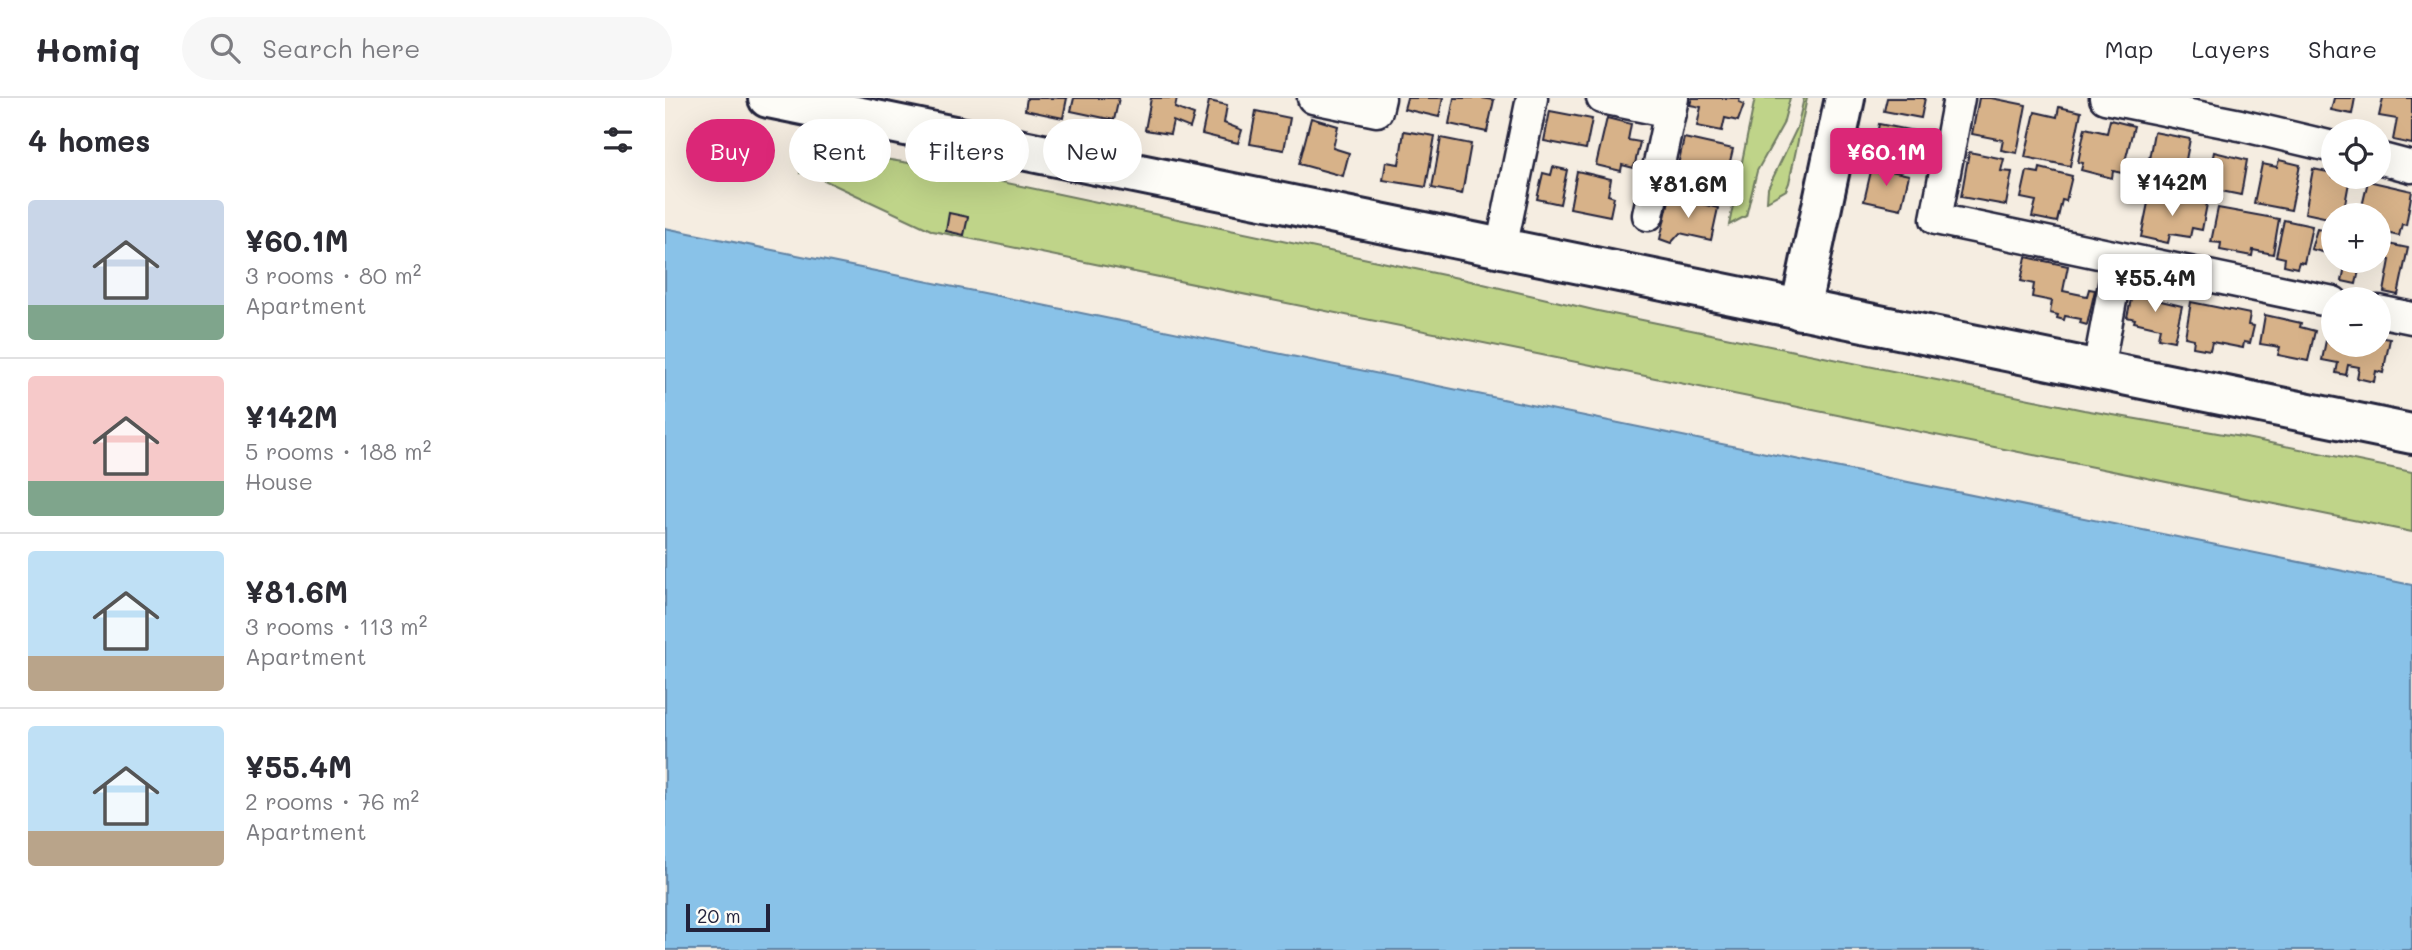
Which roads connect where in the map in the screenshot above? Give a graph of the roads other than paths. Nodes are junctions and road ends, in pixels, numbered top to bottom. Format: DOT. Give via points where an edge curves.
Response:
graph roads {
  1 [pos="768,98"];
  2 [pos="1313,98"];
  3 [pos="1380,98"];
  4 [pos="1532,98"];
  5 [pos="1602,98"];
  6 [pos="1845,98"];
  7 [pos="1959,98"];
  8 [pos="2105,98"];
  9 [pos="1671,105"];
  10 [pos="2321,145"];
  11 [pos="2391,162"];
  12 [pos="2412,167"];
  13 [pos="1649,215"];
  14 [pos="1501,249"];
  15 [pos="2119,258"];
  16 [pos="2321,300"];
  17 [pos="1800,310"];
  18 [pos="2391,314"];
  19 [pos="2412,318"];
  20 [pos="2098,369"];
  21 [pos="2412,434"];
  1 -- 14 [label="street"];
  2 -- 3 [label="street" via="1377,111"];
  4 -- 14 [label="street"];
  5 -- 9 [label="street"];
  6 -- 17 [label="street"];
  7 -- 15 [label="street" via="1936,219"];
  8 -- 10 [label="street"];
  9 -- 13 [label="street"];
  11 -- 12 [label="street"];
  14 -- 17 [label="street"];
  15 -- 16 [label="street"];
  15 -- 20 [label="street"];
  17 -- 20 [label="street"];
  18 -- 19 [label="street"];
  20 -- 21 [label="street"];
}
